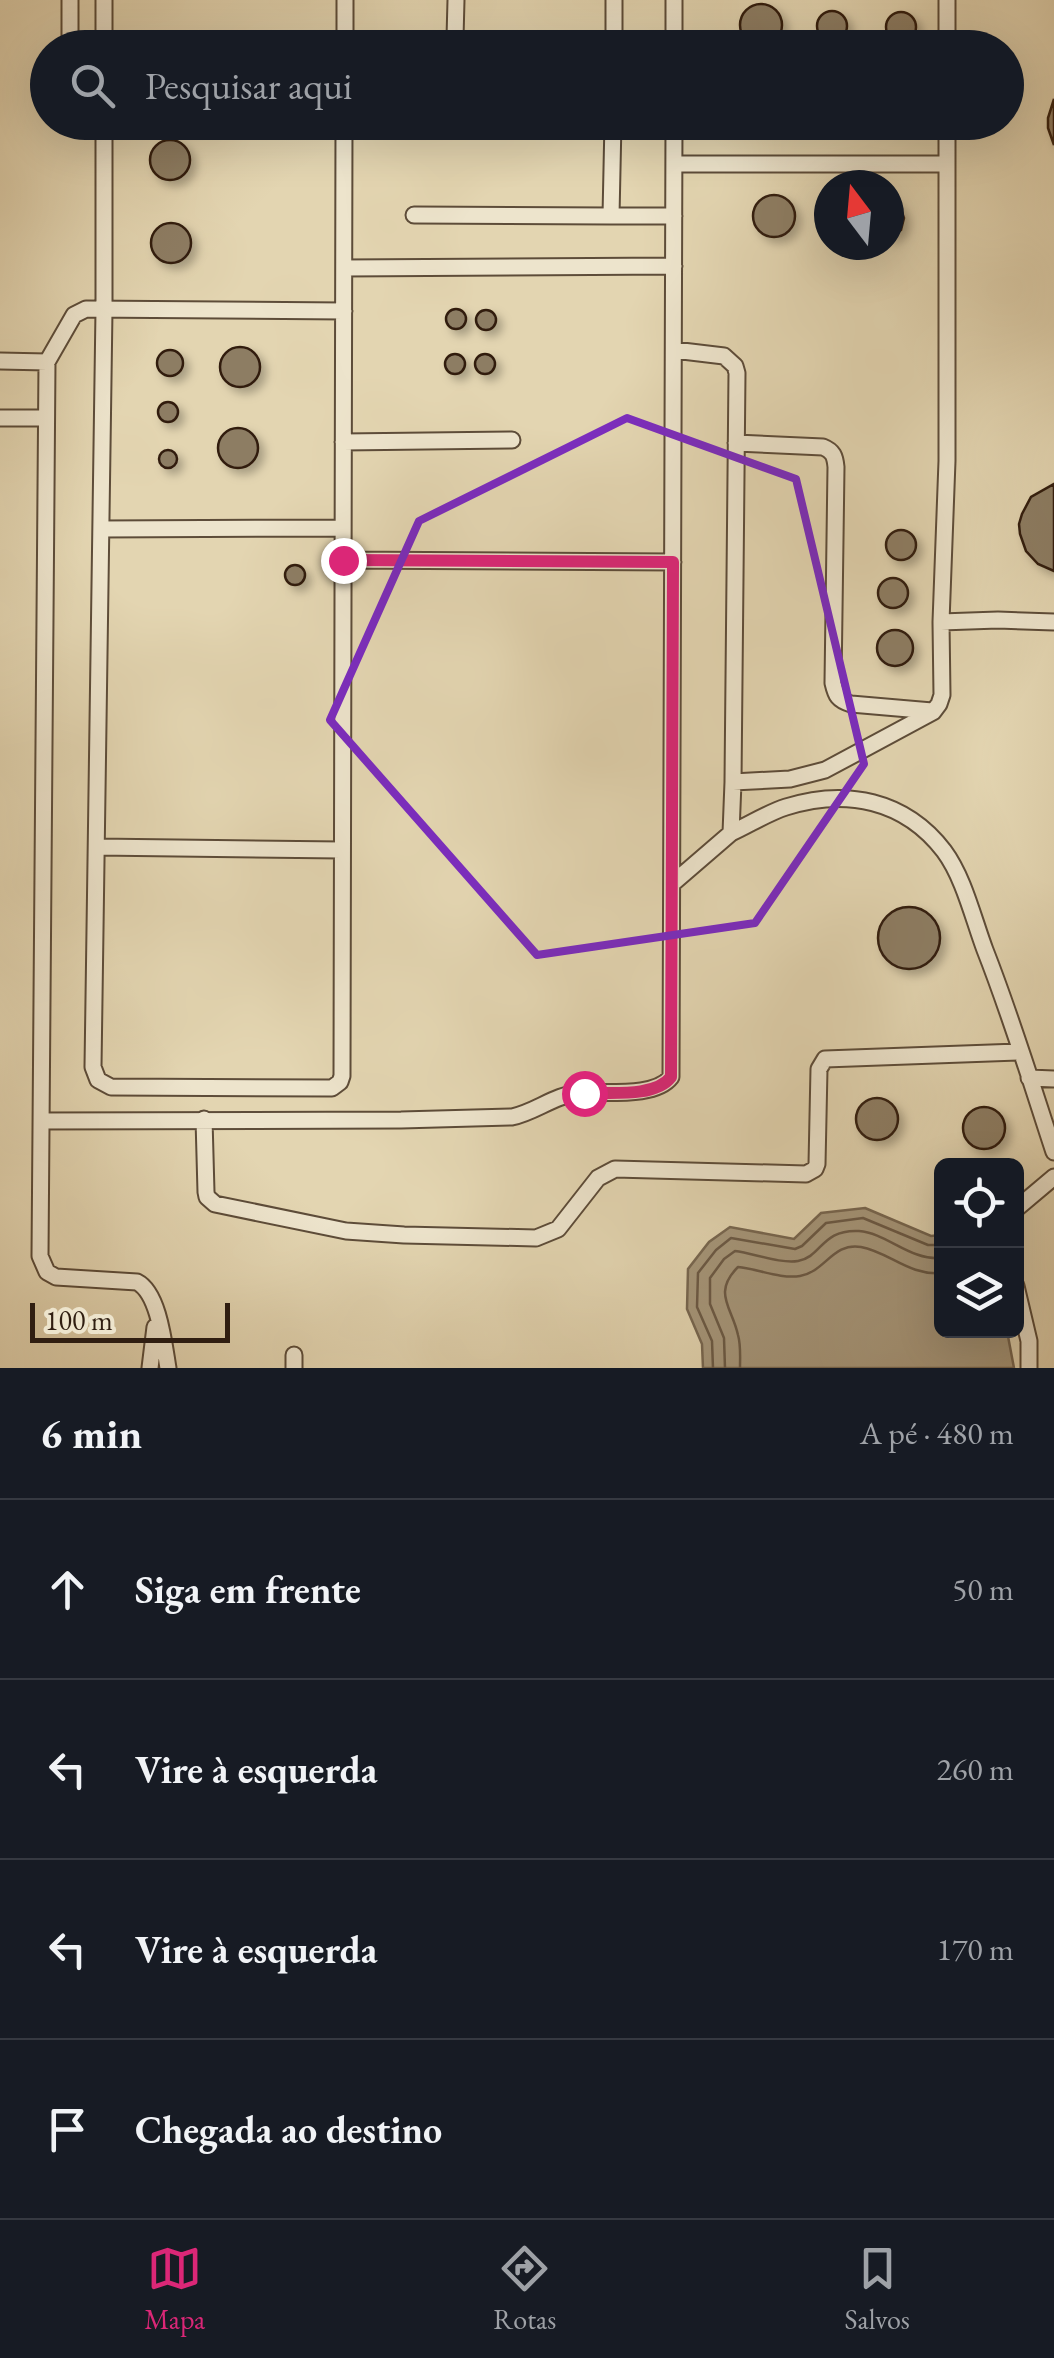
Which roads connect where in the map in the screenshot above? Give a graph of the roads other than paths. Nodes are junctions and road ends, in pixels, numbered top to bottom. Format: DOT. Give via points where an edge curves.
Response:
graph roads {
  1 [pos="70,0"];
  2 [pos="104,0"];
  3 [pos="345,0"];
  4 [pos="456,0"];
  5 [pos="614,0"];
  6 [pos="674,0"];
  7 [pos="947,0"];
  8 [pos="70,30"];
  9 [pos="104,30"];
  10 [pos="345,30"];
  11 [pos="456,30"];
  12 [pos="614,30"];
  13 [pos="674,30"];
  14 [pos="947,30"];
  15 [pos="104,140"];
  16 [pos="344,140"];
  17 [pos="613,140"];
  18 [pos="674,140"];
  19 [pos="947,140"];
  20 [pos="674,164"];
  21 [pos="947,164"];
  22 [pos="414,214"];
  23 [pos="611,216"];
  24 [pos="674,216"];
  25 [pos="674,266"];
  26 [pos="344,268"];
  27 [pos="104,310"];
  28 [pos="344,311"];
  29 [pos="674,350"];
  30 [pos="0,362"];
  31 [pos="47,362"];
  32 [pos="0,418"];
  33 [pos="46,418"];
  34 [pos="512,440"];
  35 [pos="343,442"];
  36 [pos="736,444"];
  37 [pos="343,528"];
  38 [pos="101,529"];
  39 [pos="343,560"];
  40 [pos="673,562"];
  41 [pos="941,622"];
  42 [pos="1054,622"];
  43 [pos="933,712"];
  44 [pos="733,782"];
  45 [pos="731,834"];
  46 [pos="97,847"];
  47 [pos="342,850"];
  48 [pos="673,884"];
  49 [pos="1021,1052"];
  50 [pos="1029,1078"];
  51 [pos="1054,1079"];
  52 [pos="204,1120"];
  53 [pos="42,1122"];
  54 [pos="1054,1152"];
  55 [pos="1054,1176"];
  56 [pos="1024,1202"];
  57 [pos="157,1313"];
  58 [pos="1024,1320"];
  59 [pos="150,1368"];
  60 [pos="168,1368"];
  61 [pos="1029,1368"];
  1 -- 8 [label="lane"];
  2 -- 9 [label="lane"];
  3 -- 10 [label="lane"];
  4 -- 11 [label="lane"];
  5 -- 12 [label="lane"];
  6 -- 13 [label="lane"];
  7 -- 14 [label="lane"];
  15 -- 27 [label="lane"];
  16 -- 26 [label="lane"];
  17 -- 23 [label="lane"];
  18 -- 20 [label="lane"];
  19 -- 21 [label="lane"];
  20 -- 21 [label="lane"];
  20 -- 24 [label="lane"];
  21 -- 41 [label="lane"];
  22 -- 23 [label="lane"];
  23 -- 24 [label="lane"];
  24 -- 25 [label="lane"];
  25 -- 26 [label="lane"];
  25 -- 29 [label="lane"];
  26 -- 28 [label="lane"];
  27 -- 28 [label="lane"];
  27 -- 31 [label="lane" via="74,316"];
  27 -- 38 [label="lane"];
  28 -- 35 [label="lane"];
  29 -- 36 [label="lane" via="724,356 734,366"];
  29 -- 40 [label="lane"];
  30 -- 31 [label="lane"];
  31 -- 33 [label="lane"];
  32 -- 33 [label="lane"];
  33 -- 53 [label="lane"];
  34 -- 35 [label="lane"];
  35 -- 37 [label="lane"];
  36 -- 43 [label="lane" via="831,450 836,695 851,704"];
  36 -- 44 [label="lane"];
  37 -- 38 [label="lane"];
  37 -- 39 [label="lane"];
  38 -- 46 [label="lane"];
  39 -- 40 [label="lane"];
  39 -- 47 [label="lane"];
  40 -- 48 [label="lane"];
  41 -- 42 [label="lane"];
  41 -- 43 [label="lane" via="942,695"];
  43 -- 44 [label="lane" via="810,776"];
  44 -- 45 [label="lane"];
  45 -- 48 [label="lane"];
  45 -- 49 [label="lane" via="782,808 840,797 895,810 922,828 946,854 961,886"];
  46 -- 47 [label="lane"];
  46 -- 47 [label="lane" via="93,1068 98,1080 120,1088 337,1086"];
  48 -- 52 [label="lane" via="672,1066 660,1087 568,1094 512,1117"];
  49 -- 50 [label="lane"];
  49 -- 52 [label="lane" via="825,1060 819,1069 818,1164 812,1172 615,1169 598,1178 558,1229 536,1238 346,1231 215,1204 206,1192"];
  50 -- 51 [label="lane"];
  50 -- 54 [label="lane"];
  52 -- 53 [label="lane"];
  53 -- 57 [label="lane" via="40,1256 47,1272 144,1284"];
  55 -- 56 [label="lane"];
  57 -- 59 [label="lane"];
  57 -- 60 [label="lane"];
  58 -- 61 [label="lane"];
}
